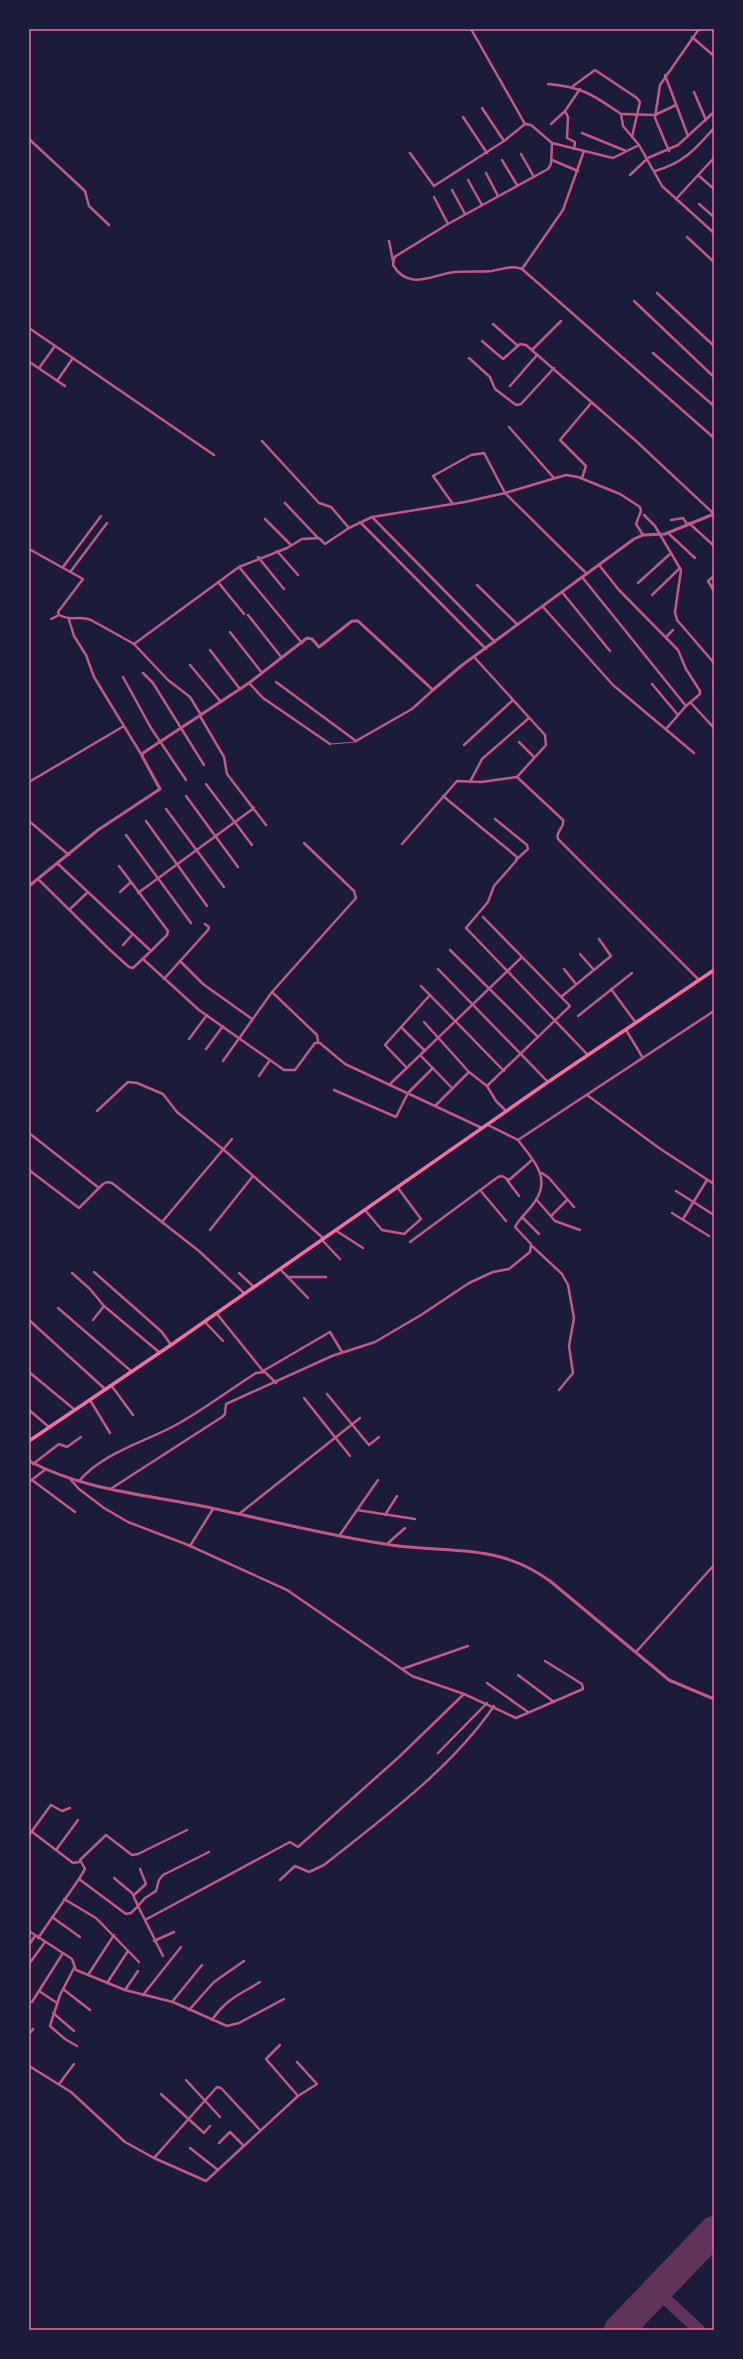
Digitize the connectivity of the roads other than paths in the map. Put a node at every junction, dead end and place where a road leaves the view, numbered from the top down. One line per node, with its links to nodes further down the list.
1 (471, 29): 19 (street)
2 (699, 29): 3 (street)
3 (692, 37): 4 (street); 5 (street)
4 (714, 56)
5 (665, 75): 10 (street); 16 (street)
6 (548, 84): 7 (street)
7 (572, 86): 8 (street); 15 (street)
8 (580, 89): 12 (street); 14 (street)
9 (694, 92): 18 (street)
10 (676, 105): 16 (street); 23 (street)
11 (482, 108): 26 (street)
12 (565, 111): 20 (street); 29 (street)
13 (714, 112): 18 (street)
14 (621, 114): 15 (street); 24 (street)
15 (637, 115): 16 (street); 24 (street)
16 (655, 115): 31 (street)
17 (464, 117): 34 (street)
18 (706, 120): 23 (street)
19 (525, 124): 26 (street); 27 (street)
20 (551, 124)
21 (714, 128): 41 (street)
22 (582, 133): 32 (street)
23 (688, 136): 31 (street)
24 (632, 137): 28 (street)
25 (29, 139): 58 (street)
26 (504, 142): 34 (street)
27 (552, 143): 29 (street); 39 (street)
28 (639, 145): 32 (street); 36 (street)
29 (574, 149): 30 (street)
30 (584, 151): 32 (street); 40 (street)
31 (668, 151): 36 (street)
32 (626, 152)
33 (410, 153): 34 (street)
34 (487, 153)
35 (521, 154): 45 (street)
36 (648, 158): 41 (street); 43 (street)
37 (714, 158): 44 (street)
38 (502, 160): 47 (street)
39 (552, 160): 40 (street); 45 (street)
40 (578, 171): 64 (street)
41 (654, 172): 52 (street)
42 (486, 173): 50 (street)
43 (630, 175)
44 (698, 175): 48 (street); 52 (street)
45 (534, 177): 47 (street)
46 (468, 180): 54 (street)
47 (518, 186): 50 (street)
48 (714, 189)
49 (452, 190): 55 (street)
50 (498, 196): 54 (street)
51 (434, 197): 57 (street)
52 (676, 198): 59 (street)
53 (699, 204): 56 (street)
54 (482, 205): 55 (street)
55 (465, 214): 57 (street)
56 (714, 217)
57 (448, 224): 62 (street)
58 (109, 225)
59 (714, 233)
60 (687, 237): 63 (street)
61 (389, 241): 62 (street)
62 (393, 262): 64 (street)
63 (714, 262)
64 (522, 269): 89 (street)
65 (657, 293): 73 (street)
66 (634, 301): 82 (street)
67 (561, 321): 74 (street)
68 (494, 324): 72 (street)
69 (29, 328): 71 (street)
70 (482, 341): 72 (street)
71 (55, 346): 77 (street); 80 (street)
72 (518, 346): 74 (street)
73 (714, 346)
74 (532, 350): 76 (street)
75 (653, 354): 87 (street)
76 (537, 355): 81 (street); 85 (street)
77 (73, 358): 83 (street); 91 (street)
78 (469, 358): 81 (street)
79 (31, 363): 80 (street)
80 (39, 368): 83 (street)
81 (554, 368): 86 (street)
82 (714, 376)
83 (57, 381): 84 (street)
84 (65, 386)
85 (510, 386)
86 (592, 402): 93 (street); 97 (street)
87 (714, 406)
88 (509, 427): 92 (street)
89 (714, 438)
90 (262, 441): 106 (street)
91 (214, 455)
92 (554, 478): 93 (street); 94 (street)
93 (582, 478): 109 (street)
94 (505, 493): 96 (street); 96 (street); 123 (street)
95 (285, 503): 110 (street)
96 (453, 504): 100 (street)
97 (714, 514): 105 (street)
98 (101, 516): 119 (street)
99 (644, 516): 108 (street)
100 (372, 517): 103 (street); 145 (street)
101 (265, 519): 111 (street)
102 (671, 520): 105 (street)
103 (360, 522): 106 (street); 147 (street)
104 (107, 523): 122 (street)
105 (688, 524): 107 (street); 112 (street)
106 (349, 528): 110 (street)
107 (668, 533): 108 (street); 117 (street)
108 (659, 535): 109 (street); 115 (street)
109 (643, 536): 118 (street)
110 (319, 538): 111 (street)
111 (291, 545): 114 (street)
112 (714, 546)
113 (29, 549): 119 (street)
114 (277, 550): 116 (street); 124 (street)
115 (671, 553): 121 (street); 128 (street)
116 (258, 557): 120 (street); 130 (street)
117 (695, 558)
118 (599, 565): 123 (street); 143 (street)
119 (64, 567): 122 (street)
120 (239, 567): 127 (street); 144 (street)
121 (680, 568): 133 (street); 152 (street)
122 (71, 571): 136 (street)
123 (587, 574): 126 (street)
124 (298, 575)
125 (714, 576): 131 (street)
126 (582, 577): 132 (street); 167 (street)
127 (218, 582): 135 (street); 146 (street)
128 (638, 583)
129 (477, 584): 140 (street)
130 (284, 589)
131 (714, 591)
132 (562, 592): 134 (street); 149 (street)
133 (652, 595)
134 (543, 607): 140 (street); 174 (street)
135 (244, 614)
136 (59, 615): 138 (street); 139 (street)
137 (248, 616): 150 (street)
138 (52, 619)
139 (69, 620): 146 (street); 171 (street)
140 (518, 625): 145 (street)
141 (673, 630): 143 (street)
142 (230, 632): 155 (street)
143 (666, 637): 166 (street)
144 (302, 642): 150 (street); 163 (street)
145 (495, 642): 147 (street)
146 (134, 644): 169 (street)
147 (486, 649): 151 (street)
148 (210, 650): 162 (street)
149 (610, 651)
150 (282, 658): 155 (street)
151 (475, 658): 163 (street); 164 (street)
152 (714, 663)
153 (190, 665): 165 (street)
154 (143, 673): 172 (street)
155 (262, 673): 157 (street)
156 (123, 678): 175 (street)
157 (249, 682): 162 (street); 178 (street)
158 (276, 682): 176 (street)
159 (714, 683): 161 (street)
160 (652, 684): 168 (street)
161 (714, 688)
162 (240, 689): 165 (street)
163 (433, 690): 176 (street)
164 (513, 700): 170 (street); 179 (street)
165 (221, 702): 169 (street)
166 (690, 702): 167 (street); 173 (street)
167 (686, 706): 168 (street)
168 (678, 715): 174 (street)
169 (201, 716): 172 (street); 191 (street)
170 (529, 718): 182 (street); 187 (street)
171 (124, 726): 181 (street); 186 (street)
172 (182, 728): 175 (street); 183 (street)
173 (714, 728)
174 (666, 729): 180 (street)
175 (161, 741): 181 (street); 185 (street)
176 (356, 741): 178 (lane)
177 (518, 742): 182 (street)
178 (330, 744)
179 (464, 745)
180 (694, 753)
181 (142, 754): 204 (street)
182 (534, 757): 184 (street)
183 (204, 765)
184 (516, 777): 187 (street); 239 (street)
185 (186, 780)
186 (29, 782)
187 (470, 782): 190 (street)
188 (206, 784): 196 (street)
189 (186, 796): 199 (street)
190 (443, 796): 201 (street); 205 (street)
191 (254, 808): 196 (street); 197 (street)
192 (166, 809): 203 (street)
193 (495, 819): 205 (street)
194 (29, 821): 204 (street)
195 (146, 821): 207 (street)
196 (234, 822): 199 (street); 202 (street)
197 (266, 825)
198 (126, 835): 211 (street)
199 (216, 837): 203 (street); 209 (street)
200 (304, 843): 244 (street)
201 (402, 844)
202 (252, 845)
203 (197, 851): 207 (street); 214 (street)
204 (69, 855): 206 (street)
205 (517, 859): 236 (street)
206 (58, 864): 210 (street); 216 (street)
207 (176, 865): 211 (street); 218 (street)
208 (119, 866): 212 (street)
209 (238, 867)
210 (38, 878): 213 (street); 219 (street)
211 (160, 879): 217 (street); 221 (street)
212 (131, 882): 215 (street); 217 (street)
213 (30, 885)
214 (224, 887)
215 (120, 892)
216 (87, 893): 219 (street); 223 (street)
217 (138, 893): 227 (street)
218 (207, 906)
219 (70, 910): 230 (street)
220 (483, 917): 229 (street)
221 (191, 923)
222 (205, 924): 231 (street)
223 (133, 934): 225 (street); 227 (street)
224 (599, 938): 234 (street)
225 (123, 945)
226 (450, 950): 242 (street)
227 (150, 951): 230 (street)
228 (580, 954): 234 (street)
229 (522, 957): 236 (street); 246 (street)
230 (143, 959): 238 (street)
231 (180, 961): 238 (street); 251 (street)
232 (438, 969): 247 (street)
233 (564, 969): 240 (street)
234 (594, 970): 240 (street)
235 (714, 970): 239 (main road)
236 (508, 971): 242 (street); 252 (street)
237 (632, 973): 243 (street)
238 (164, 979): 249 (street)
239 (698, 980): 255 (main road)
240 (576, 984): 246 (street)
241 (421, 986): 245 (street)
242 (490, 988): 247 (street); 259 (street)
243 (611, 989): 250 (street); 255 (street)
244 (272, 992): 251 (street); 263 (street)
245 (430, 995): 254 (street); 257 (street)
246 (561, 997): 252 (street)
247 (473, 1004): 254 (street); 267 (street)
248 (714, 1011): 269 (street)
249 (207, 1015): 256 (street); 262 (street)
250 (578, 1016)
251 (252, 1019): 260 (street)
252 (554, 1020): 259 (street); 268 (street)
253 (424, 1022): 261 (street)
254 (456, 1022): 261 (street); 275 (street)
255 (636, 1022): 258 (main road)
256 (223, 1026): 260 (street); 264 (street)
257 (401, 1027): 265 (street); 272 (street)
258 (626, 1030): 268 (main road); 269 (street)
259 (538, 1036): 267 (street)
260 (239, 1038): 270 (street); 271 (street)
261 (439, 1038): 265 (street); 274 (street)
262 (189, 1040)
263 (318, 1042): 270 (street); 278 (street)
264 (206, 1049)
265 (425, 1051): 266 (street)
266 (420, 1055): 272 (street); 273 (street)
267 (520, 1055): 275 (street); 277 (street)
268 (588, 1056): 277 (main road)
269 (643, 1058): 283 (street)
270 (270, 1060): 276 (street)
271 (223, 1061)
272 (407, 1068): 278 (street)
273 (433, 1068): 280 (street); 282 (street)
274 (468, 1072): 279 (street); 280 (street)
275 (504, 1072): 279 (street)
276 (259, 1076)
277 (548, 1082): 286 (main road)
278 (389, 1085): 282 (street)
279 (487, 1086): 286 (street)
280 (452, 1088): 284 (street)
281 (334, 1090): 282 (street)
282 (408, 1093): 284 (street)
283 (586, 1095): 291 (street); 298 (street)
284 (435, 1106): 288 (street)
285 (97, 1111): 292 (street)
286 (507, 1112): 287 (main road)
287 (488, 1125): 288 (main road); 291 (street)
288 (483, 1128): 301 (main road)
289 (29, 1134): 300 (street)
290 (232, 1139): 292 (street)
291 (518, 1140): 293 (street)
292 (224, 1150): 296 (street); 316 (street)
293 (532, 1160): 295 (street); 297 (street)
294 (29, 1170): 300 (street)
295 (542, 1173): 305 (street); 306 (street)
296 (253, 1176): 317 (street); 322 (street)
297 (507, 1179): 302 (street); 304 (street)
298 (707, 1180): 299 (street); 307 (street)
299 (714, 1184)
300 (99, 1188): 316 (street)
301 (398, 1188): 309 (main road); 309 (street)
302 (480, 1190): 315 (street); 323 (street)
303 (676, 1191): 307 (street)
304 (519, 1196)
305 (536, 1199): 312 (street); 313 (street)
306 (567, 1200): 308 (street); 312 (street)
307 (693, 1202): 311 (street); 314 (street)
308 (574, 1206)
309 (365, 1210): 318 (main road)
310 (672, 1213): 314 (street)
311 (714, 1215)
312 (551, 1216): 319 (street)
313 (522, 1217): 320 (street); 324 (street)
314 (683, 1219): 321 (street)
315 (506, 1221)
316 (162, 1222): 334 (street)
317 (210, 1230)
318 (335, 1230): 322 (main road); 325 (street)
319 (580, 1230)
320 (539, 1234)
321 (709, 1236)
322 (322, 1239): 326 (street); 327 (main road)
323 (410, 1242)
324 (532, 1246): 345 (street); 352 (street)
325 (362, 1248)
326 (340, 1259)
327 (280, 1269): 331 (street); 333 (main road)
328 (94, 1272): 343 (street)
329 (72, 1273): 336 (street)
330 (239, 1273): 333 (street)
331 (287, 1277): 332 (street); 335 (street)
332 (326, 1277)
333 (255, 1287): 334 (main road)
334 (245, 1294): 338 (main road)
335 (308, 1298)
336 (104, 1306): 340 (street); 344 (street)
337 (58, 1308): 346 (street)
338 (217, 1314): 341 (main road); 347 (street)
339 (29, 1320): 351 (street)
340 (93, 1320)
341 (205, 1322): 342 (street); 343 (main road)
342 (223, 1341)
343 (172, 1345): 344 (main road)
344 (159, 1352): 346 (main road)
345 (342, 1352): 347 (street); 349 (street)
346 (131, 1371): 350 (main road)
347 (263, 1371): 349 (street); 374 (street)
348 (29, 1372): 357 (street)
349 (276, 1383): 376 (street)
350 (111, 1385): 351 (main road); 358 (street)
351 (105, 1389): 355 (main road)
352 (559, 1390)
353 (327, 1394): 360 (street)
354 (304, 1398): 364 (street)
355 (90, 1400): 357 (main road); 362 (street)
356 (29, 1410): 361 (street)
357 (75, 1410): 361 (main road)
358 (133, 1415)
359 (360, 1418): 360 (street)
360 (351, 1424): 364 (street); 365 (street)
361 (49, 1427): 366 (main road)
362 (110, 1433)
363 (81, 1437): 369 (street)
364 (336, 1437): 367 (street); 381 (street)
365 (379, 1437)
366 (29, 1441)
367 (350, 1456)
368 (29, 1461): 369 (street)
369 (33, 1464): 370 (street)
370 (47, 1469): 371 (street); 372 (street)
371 (70, 1479): 374 (street); 387 (street)
372 (32, 1480): 375 (street); 380 (street)
373 (378, 1480): 379 (street)
374 (79, 1481): 376 (street)
375 (29, 1482)
376 (112, 1488): 378 (street)
377 (397, 1496): 382 (street)
378 (213, 1509): 381 (street); 387 (street)
379 (357, 1510): 382 (street); 385 (street)
380 (75, 1512)
381 (238, 1514): 385 (street)
382 (385, 1515): 383 (street)
383 (415, 1519)
384 (405, 1528): 386 (street)
385 (339, 1536): 386 (street)
386 (387, 1544): 390 (street)
387 (190, 1546): 392 (street)
388 (714, 1565): 390 (street)
389 (468, 1646): 392 (street)
390 (636, 1652): 396 (street)
391 (545, 1661): 397 (street)
392 (402, 1670): 395 (street)
393 (518, 1675): 397 (street)
394 (487, 1683): 400 (street)
395 (464, 1694): 398 (street); 418 (street)
396 (714, 1699)
397 (554, 1702): 400 (street)
398 (487, 1703): 399 (street); 401 (street)
399 (494, 1706): 400 (street); 413 (street)
400 (528, 1712)
401 (438, 1752)
402 (70, 1808): 405 (street)
403 (78, 1820): 407 (street)
404 (187, 1830): 409 (street)
405 (32, 1831): 406 (street); 407 (street)
406 (29, 1835)
407 (56, 1850): 409 (street)
408 (209, 1852): 416 (street)
409 (79, 1862): 412 (street)
410 (140, 1869): 414 (street)
411 (114, 1878): 414 (street)
412 (80, 1879): 415 (street); 416 (street)
413 (280, 1880)
414 (134, 1895): 416 (street)
415 (64, 1899): 417 (street); 421 (street)
416 (138, 1906): 418 (street)
417 (52, 1917): 422 (street); 423 (street)
418 (145, 1920): 424 (street)
419 (29, 1930): 422 (street)
420 (174, 1932): 424 (street)
421 (114, 1935): 428 (street); 437 (street)
422 (37, 1937): 425 (street); 426 (street)
423 (80, 1937)
424 (154, 1941): 430 (street)
425 (45, 1942): 429 (street); 433 (street)
426 (29, 1945)
427 (181, 1947): 443 (street)
428 (128, 1951): 432 (street); 439 (street)
429 (63, 1953): 435 (street); 442 (street)
430 (163, 1956)
431 (244, 1961): 449 (street)
432 (139, 1962)
433 (29, 1964)
434 (202, 1965): 446 (street)
435 (74, 1968): 437 (street); 440 (street)
436 (138, 1971): 441 (street)
437 (88, 1975): 439 (street)
438 (260, 1982): 451 (street)
439 (106, 1983): 441 (street)
440 (63, 1989): 447 (street); 448 (street)
441 (125, 1990): 443 (street)
442 (39, 1991): 445 (street); 447 (street)
443 (143, 1994): 446 (street)
444 (284, 1999): 451 (street)
445 (32, 2002)
446 (172, 2002): 449 (street)
447 (57, 2003): 450 (street)
448 (90, 2010)
449 (189, 2010): 451 (street)
450 (53, 2013): 453 (street); 455 (street)
451 (212, 2020)
452 (33, 2029): 454 (street)
453 (74, 2031)
454 (29, 2034)
455 (77, 2046)
456 (280, 2046): 463 (street)
457 (297, 2062): 463 (street)
458 (74, 2064): 461 (street)
459 (29, 2066): 461 (street)
460 (186, 2080): 464 (street)
461 (59, 2084): 472 (street)
462 (161, 2094): 466 (street)
463 (298, 2096): 468 (street)
464 (206, 2100): 465 (street); 466 (street); 468 (street)
465 (220, 2117)
466 (189, 2119): 467 (street); 472 (street)
467 (210, 2126)
468 (260, 2130): 470 (street)
469 (219, 2142): 470 (street)
470 (243, 2145): 473 (street)
471 (190, 2148): 473 (street)
472 (154, 2158): 473 (street)
473 (218, 2170)

